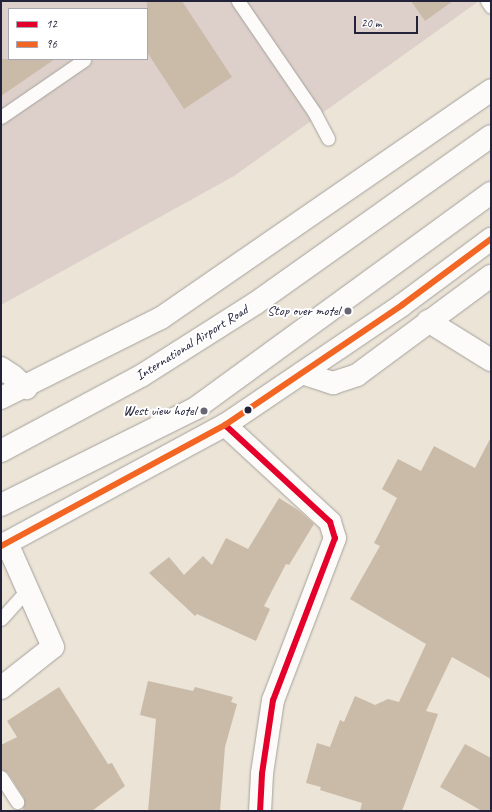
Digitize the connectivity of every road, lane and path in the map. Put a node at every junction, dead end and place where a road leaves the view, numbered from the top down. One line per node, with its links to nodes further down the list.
1 (238, 1): 8 (lane)
2 (487, 1): 3 (lane)
3 (491, 7)
4 (84, 60): 6 (lane)
5 (491, 90): 16 (main road)
6 (1, 117)
7 (491, 136): 19 (main road, International Airport Road)
8 (328, 138)
9 (491, 193): 20 (main road)
10 (491, 239): 15 (main road)
11 (491, 276): 12 (main road)
12 (428, 321): 13 (main road); 15 (main road)
13 (491, 360)
14 (1, 368): 16 (main road)
15 (302, 373): 18 (main road)
16 (26, 388): 17 (main road)
17 (1, 398)
18 (225, 425): 21 (main road); 27 (main road)
19 (1, 451)
20 (1, 505)
21 (4, 544): 22 (main road)
22 (28, 589): 23 (lane); 24 (main road)
23 (1, 619)
24 (1, 688)
25 (1, 778): 26 (lane)
26 (17, 802)
27 (260, 811)

